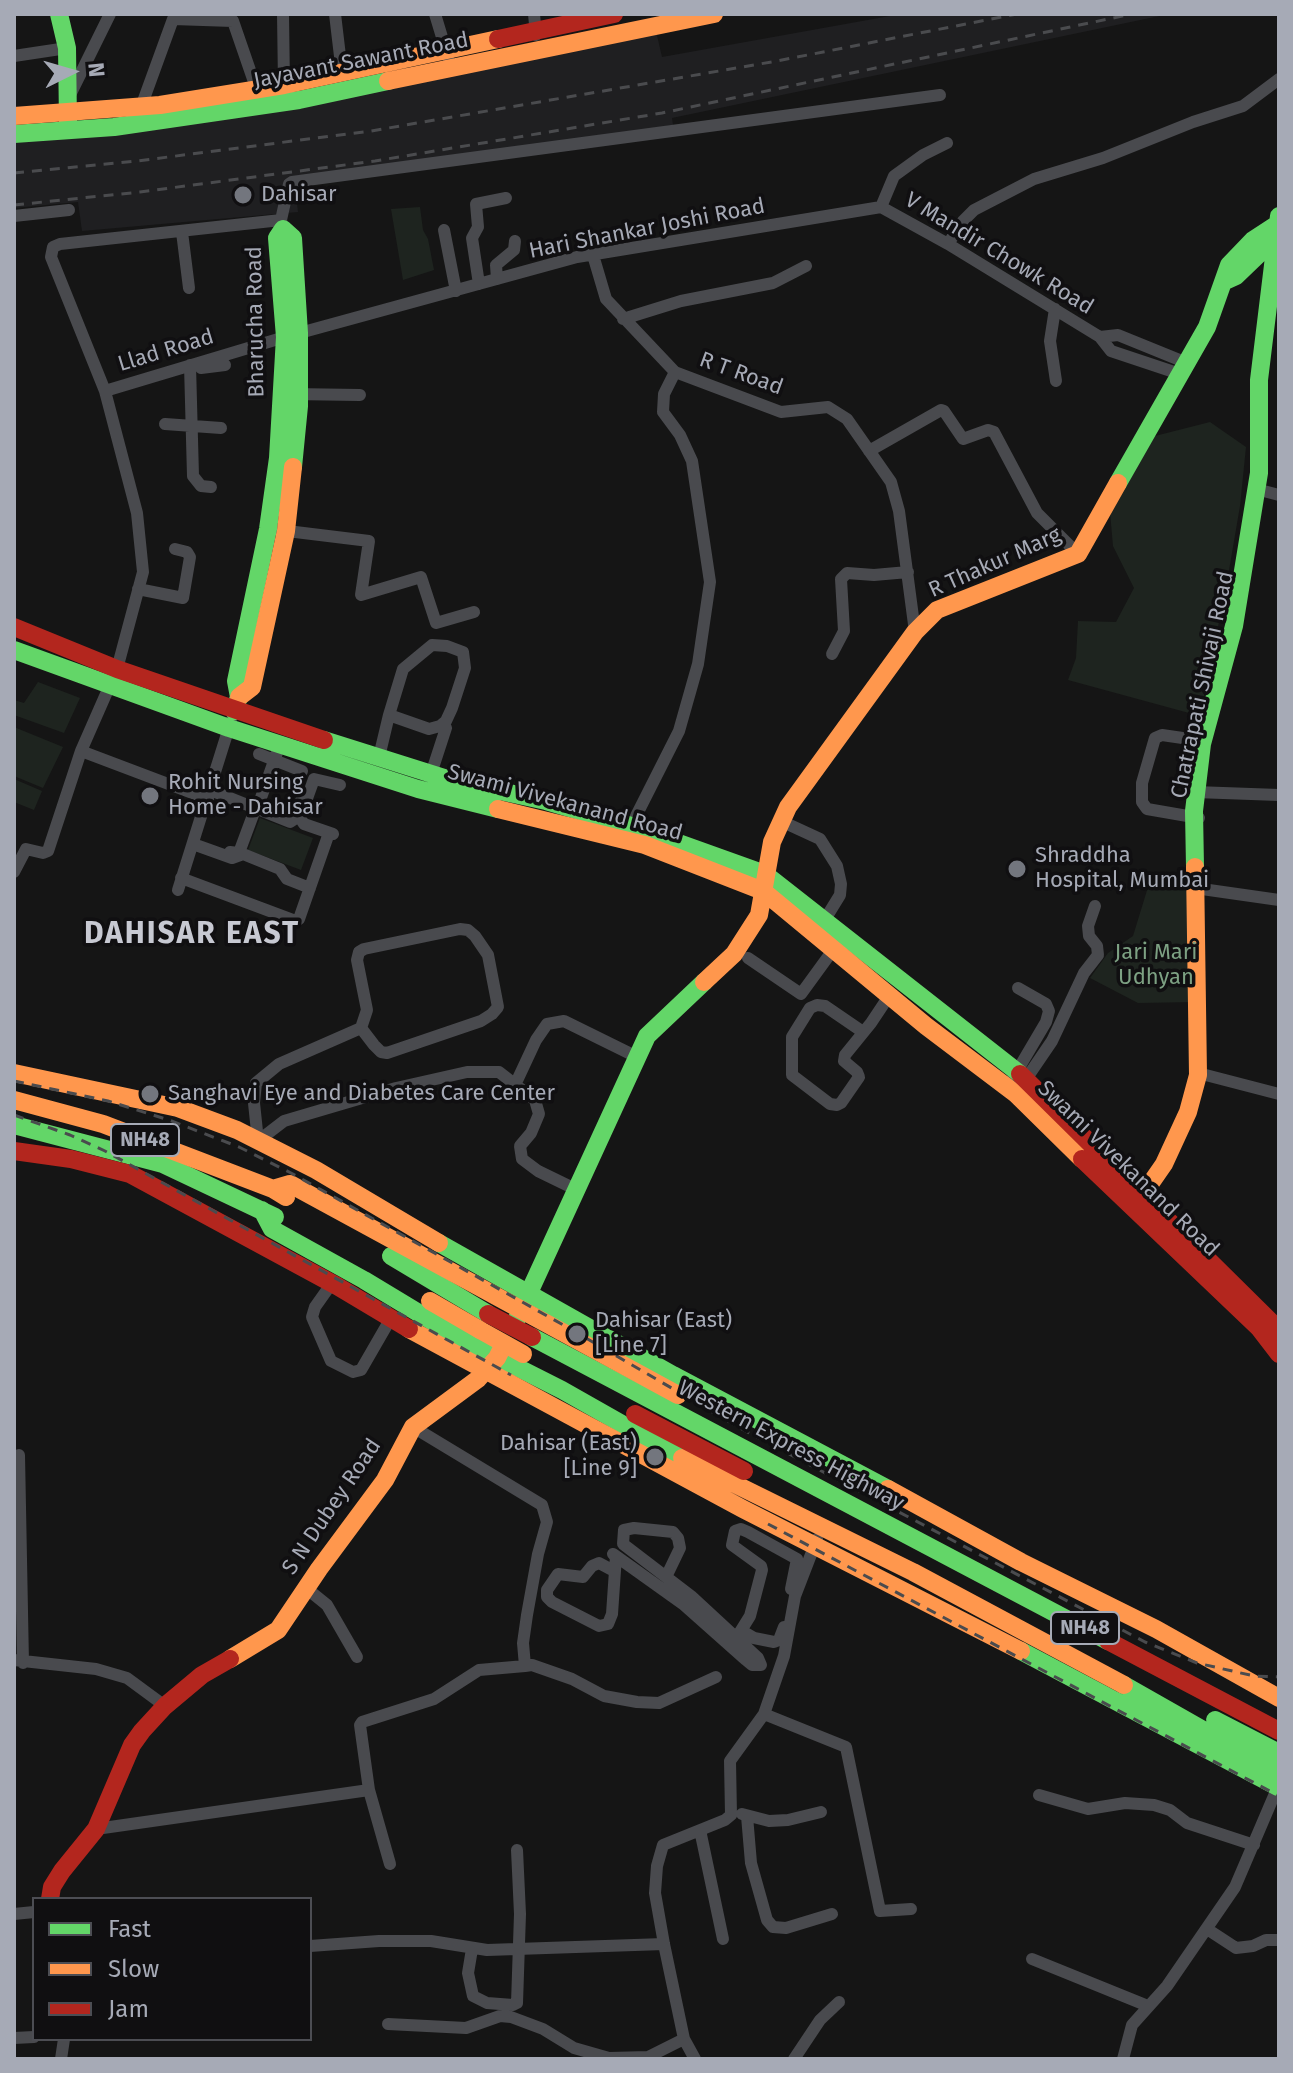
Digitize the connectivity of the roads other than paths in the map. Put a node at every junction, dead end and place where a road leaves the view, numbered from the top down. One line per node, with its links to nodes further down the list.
1 (59, 14): 10 (main road)
2 (110, 14): 19 (street)
3 (283, 14): 16 (street)
4 (335, 14): 13 (street)
5 (435, 14): 12 (street)
6 (614, 14): 9 (main road)
7 (714, 14): 8 (main road)
8 (635, 22): 9 (main road)
9 (536, 32): 12 (main road)
10 (67, 48): 11 (street); 19 (main road)
11 (14, 56)
12 (449, 60): 13 (main road); 19 (main road, Jayavant Sawant Road)
13 (342, 73): 16 (main road)
14 (253, 79): 18 (street)
15 (1279, 79): 34 (street)
16 (284, 85): 18 (main road)
17 (940, 95): 29 (street)
18 (141, 107): 19 (main road)
19 (67, 115): 20 (main road); 21 (main road, Jayavant Sawant Road)
20 (14, 116)
21 (14, 134)
22 (947, 143): 24 (street)
23 (506, 198): 36 (street)
24 (881, 207): 34 (street, V Mandir Chowk Road); 35 (street, Hari Shankar Joshi Road)
25 (69, 210): 27 (street)
26 (1279, 215): 28 (main road)
27 (14, 216)
28 (1279, 224): 33 (main road); 40 (main road, R Thakur Marg)
29 (282, 225): 31 (street, Bharucha Road); 47 (main road, Bharucha Road)
30 (444, 230): 43 (street)
31 (182, 232): 42 (street); 53 (street, Bharucha Road)
32 (515, 241): 37 (street)
33 (1278, 243): 40 (main road); 61 (main road)
34 (948, 244): 45 (street, V Mandir Chowk Road)
35 (593, 255): 39 (street, Hari Shankar Joshi Road); 46 (street)
36 (476, 261): 37 (street); 41 (street)
37 (496, 265): 39 (street)
38 (806, 266): 46 (street)
39 (497, 279): 41 (street, Hari Shankar Joshi Road)
40 (1225, 281): 50 (main road, R Thakur Marg)
41 (479, 284): 43 (street, Hari Shankar Joshi Road)
42 (189, 288)
43 (456, 291): 47 (street, Hari Shankar Joshi Road)
44 (1279, 294): 61 (main road, Chatrapati Shivaji Road)
45 (1055, 309): 50 (street, V Mandir Chowk Road); 52 (street)
46 (623, 319): 51 (street)
47 (292, 335): 49 (street, Llad Road); 54 (main road, Bharucha Road)
48 (225, 365): 49 (street)
49 (190, 367): 53 (street, Llad Road); 57 (street)
50 (1184, 368): 64 (main road, R Thakur Marg)
51 (675, 372): 59 (street, R T Road); 91 (street)
52 (1056, 381)
53 (105, 391): 66 (street, Bharucha Road)
54 (290, 394): 55 (street); 62 (main road, Bharucha Road)
55 (360, 395)
56 (165, 424): 57 (street)
57 (192, 426): 58 (street); 60 (street)
58 (221, 428)
59 (869, 451): 64 (street); 65 (street, R T Road)
60 (211, 487)
61 (1267, 492): 76 (main road); 84 (main road, Chatrapati Shivaji Road)
62 (277, 530): 67 (street); 73 (main road, Bharucha Road)
63 (175, 549): 66 (street)
64 (1078, 554): 69 (main road, R Thakur Marg)
65 (908, 572): 69 (street); 71 (street)
66 (138, 589): 72 (street, Bharucha Road)
67 (474, 612)
68 (14, 627): 72 (main road, Swami Vivekanand Road)
69 (915, 632): 90 (main road, R Thakur Marg)
70 (14, 650): 72 (main road, Swami Vivekanand Road)
71 (832, 654)
72 (114, 678): 73 (main road, Swami Vivekanand Road); 77 (street, Bharucha Road)
73 (234, 712): 78 (main road, Swami Vivekanand Road); 80 (main road, Swami Vivekanand Road); 86 (street, Bharucha Road)
74 (389, 715): 74 (street); 80 (street)
75 (446, 728): 82 (street)
76 (1203, 741): 84 (main road); 89 (street)
77 (81, 751): 86 (street); 94 (street, Bharucha Road)
78 (277, 752): 79 (street); 81 (street); 88 (street); 95 (main road, Swami Vivekanand Road)
79 (259, 754)
80 (376, 756): 82 (main road, Swami Vivekanand Road)
81 (302, 771)
82 (431, 774): 91 (main road, Swami Vivekanand Road)
83 (340, 785): 96 (street)
84 (1199, 792): 87 (street); 89 (main road)
85 (303, 794): 88 (street)
86 (209, 795): 88 (street); 92 (street, Bharucha Road)
87 (1279, 795)
88 (255, 812): 93 (street)
89 (1197, 818): 97 (main road)
90 (781, 821): 95 (main road, R Thakur Marg); 100 (street)
91 (631, 826): 95 (main road, Swami Vivekanand Road)
92 (193, 844): 93 (street); 96 (street, Bharucha Road)
93 (220, 854): 96 (street)
94 (14, 872)
95 (764, 882): 100 (main road, Swami Vivekanand Road); 101 (main road, Swami Vivekanand Road); 108 (main road, S N Dubey Road)
96 (310, 888)
97 (1198, 888): 98 (street); 110 (main road)
98 (1279, 900)
99 (1095, 906): 111 (street)
100 (824, 921): 104 (main road, Swami Vivekanand Road)
101 (833, 950): 102 (street); 105 (main road, Swami Vivekanand Road)
102 (748, 958)
103 (1018, 988): 111 (street)
104 (916, 993): 105 (main road); 111 (main road, Swami Vivekanand Road)
105 (896, 1002): 107 (street); 111 (main road, Swami Vivekanand Road)
106 (361, 1028): 106 (street); 116 (street)
107 (863, 1032): 107 (street)
108 (637, 1057): 112 (street); 119 (main road, S N Dubey Road)
109 (14, 1073): 116 (main road)
110 (1202, 1074): 113 (street); 120 (main road)
111 (1017, 1083): 120 (main road, Swami Vivekanand Road)
112 (515, 1085): 116 (street); 119 (street)
113 (1279, 1094)
114 (14, 1100): 118 (main road, Western Express Highway / NH48)
115 (14, 1125): 121 (main road, Western Express Highway / NH48)
116 (258, 1141): 124 (main road)
117 (14, 1151): 122 (main road)
118 (273, 1189): 124 (main road); 126 (main road, Western Express Highway / NH48)
119 (575, 1189): 124 (main road, S N Dubey Road)
120 (1142, 1205): 123 (main road, Swami Vivekanand Road)
121 (262, 1210): 126 (main road, Western Express Highway / NH48); 130 (main road)
122 (332, 1283): 125 (main road); 125 (street)
123 (1224, 1285): 127 (main road, Swami Vivekanand Road); 129 (main road, Swami Vivekanand Road)
124 (526, 1302): 130 (main road, S N Dubey Road); 134 (main road); 154 (main road)
125 (391, 1318): 130 (main road)
126 (484, 1322): 128 (main road, Western Express Highway / NH48, bridge)
127 (1279, 1330)
128 (528, 1345): 134 (main road, Western Express Highway / NH48); 137 (main road, Western Express Highway / NH48)
129 (1279, 1354)
130 (492, 1364): 131 (main road, S N Dubey Road); 133 (main road); 135 (main road)
131 (413, 1427): 142 (main road, S N Dubey Road); 150 (street)
132 (19, 1455): 148 (street)
133 (786, 1511): 135 (main road); 136 (main road)
134 (893, 1527): 157 (main road, Western Express Highway / NH48)
135 (795, 1535): 136 (main road)
136 (818, 1536): 137 (main road); 140 (street); 159 (main road)
137 (874, 1542): 158 (main road, Western Express Highway / NH48)
138 (628, 1548): 139 (street); 141 (street); 141 (street)
139 (616, 1560): 139 (street); 143 (street)
140 (802, 1561): 144 (street); 145 (street); 146 (street)
141 (667, 1575): 143 (street)
142 (306, 1588): 147 (street); 155 (main road, S N Dubey Road)
143 (698, 1609): 144 (street)
144 (737, 1639): 145 (street); 149 (street)
145 (774, 1642): 146 (street)
146 (784, 1656): 152 (street)
147 (357, 1657)
148 (18, 1662): 155 (street)
149 (755, 1664): 151 (street); 152 (street)
150 (525, 1666): 153 (street); 160 (street)
151 (734, 1669)
152 (779, 1672): 156 (street)
153 (716, 1677)
154 (1279, 1698)
155 (165, 1706): 165 (main road, S N Dubey Road)
156 (764, 1714): 162 (street); 171 (street)
157 (1278, 1730)
158 (1278, 1755)
159 (1279, 1781): 167 (street)
160 (369, 1790): 165 (street); 169 (street)
161 (1039, 1795): 167 (street)
162 (732, 1811): 164 (street); 166 (street)
163 (821, 1812): 164 (street)
164 (747, 1816): 172 (street)
165 (96, 1829): 170 (main road, S N Dubey Road)
166 (700, 1830): 174 (street); 176 (street)
167 (1254, 1845): 173 (street)
168 (517, 1850): 178 (street)
169 (390, 1864)
170 (50, 1897)
171 (911, 1909)
172 (832, 1914)
173 (1207, 1929): 175 (street); 182 (street)
174 (723, 1939)
175 (1279, 1940)
176 (664, 1944): 178 (street); 184 (street)
177 (312, 1946): 179 (street)
178 (519, 1947): 179 (street); 179 (street)
179 (472, 1949)
180 (1032, 1959): 182 (street)
181 (839, 2002): 187 (street)
182 (1148, 2006): 188 (street)
183 (388, 2024): 185 (street)
184 (677, 2041): 185 (street); 186 (street)
185 (648, 2058)
186 (695, 2059)
187 (794, 2059)
188 (1123, 2059)

